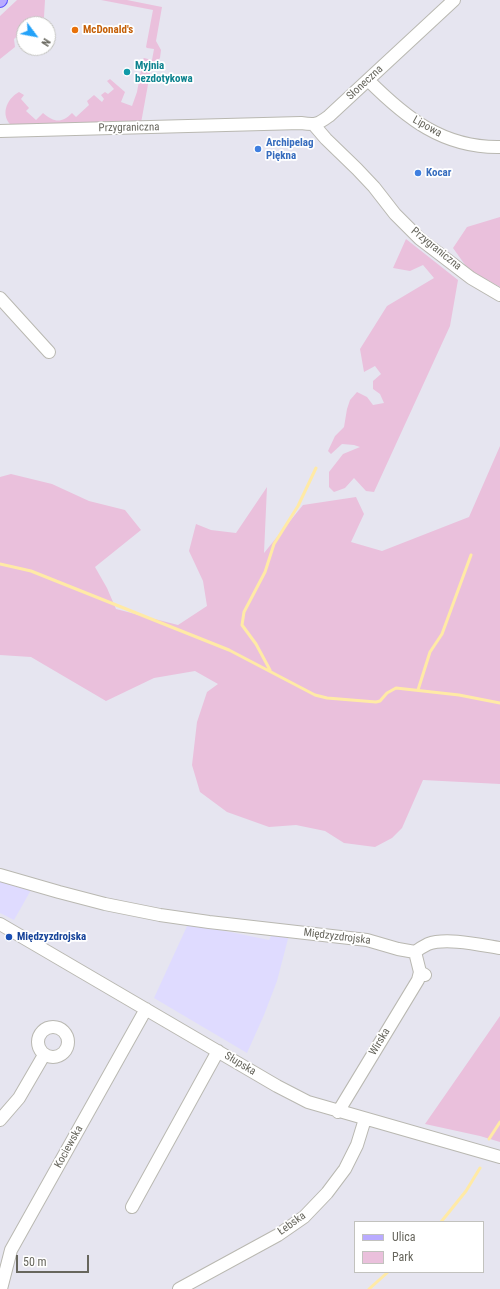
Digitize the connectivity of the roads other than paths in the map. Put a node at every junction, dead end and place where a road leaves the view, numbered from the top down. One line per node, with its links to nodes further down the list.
1 (454, 0): 2 (street, Słoneczna)
2 (368, 80): 3 (street, Słoneczna); 5 (street, Lipowa)
3 (314, 124): 4 (street, Przygraniczna); 6 (street, Przygraniczna)
4 (0, 131)
5 (500, 147)
6 (500, 295)
7 (0, 298): 8 (street)
8 (49, 352)
9 (0, 875): 12 (street, Międzyzdrojska)
10 (0, 924): 13 (street, Słupska)
11 (500, 948): 12 (street)
12 (415, 952): 16 (street, Wirska)
13 (146, 1009): 14 (street, Słupska); 21 (street, Kociewska)
14 (218, 1051): 16 (street, Słupska); 20 (street)
15 (44, 1055): 18 (street)
16 (338, 1112): 17 (street, Słupska)
17 (365, 1119): 19 (street, Słupska); 22 (street, Łebska)
18 (0, 1120)
19 (500, 1157)
20 (132, 1207)
21 (1, 1289)
22 (180, 1289)

